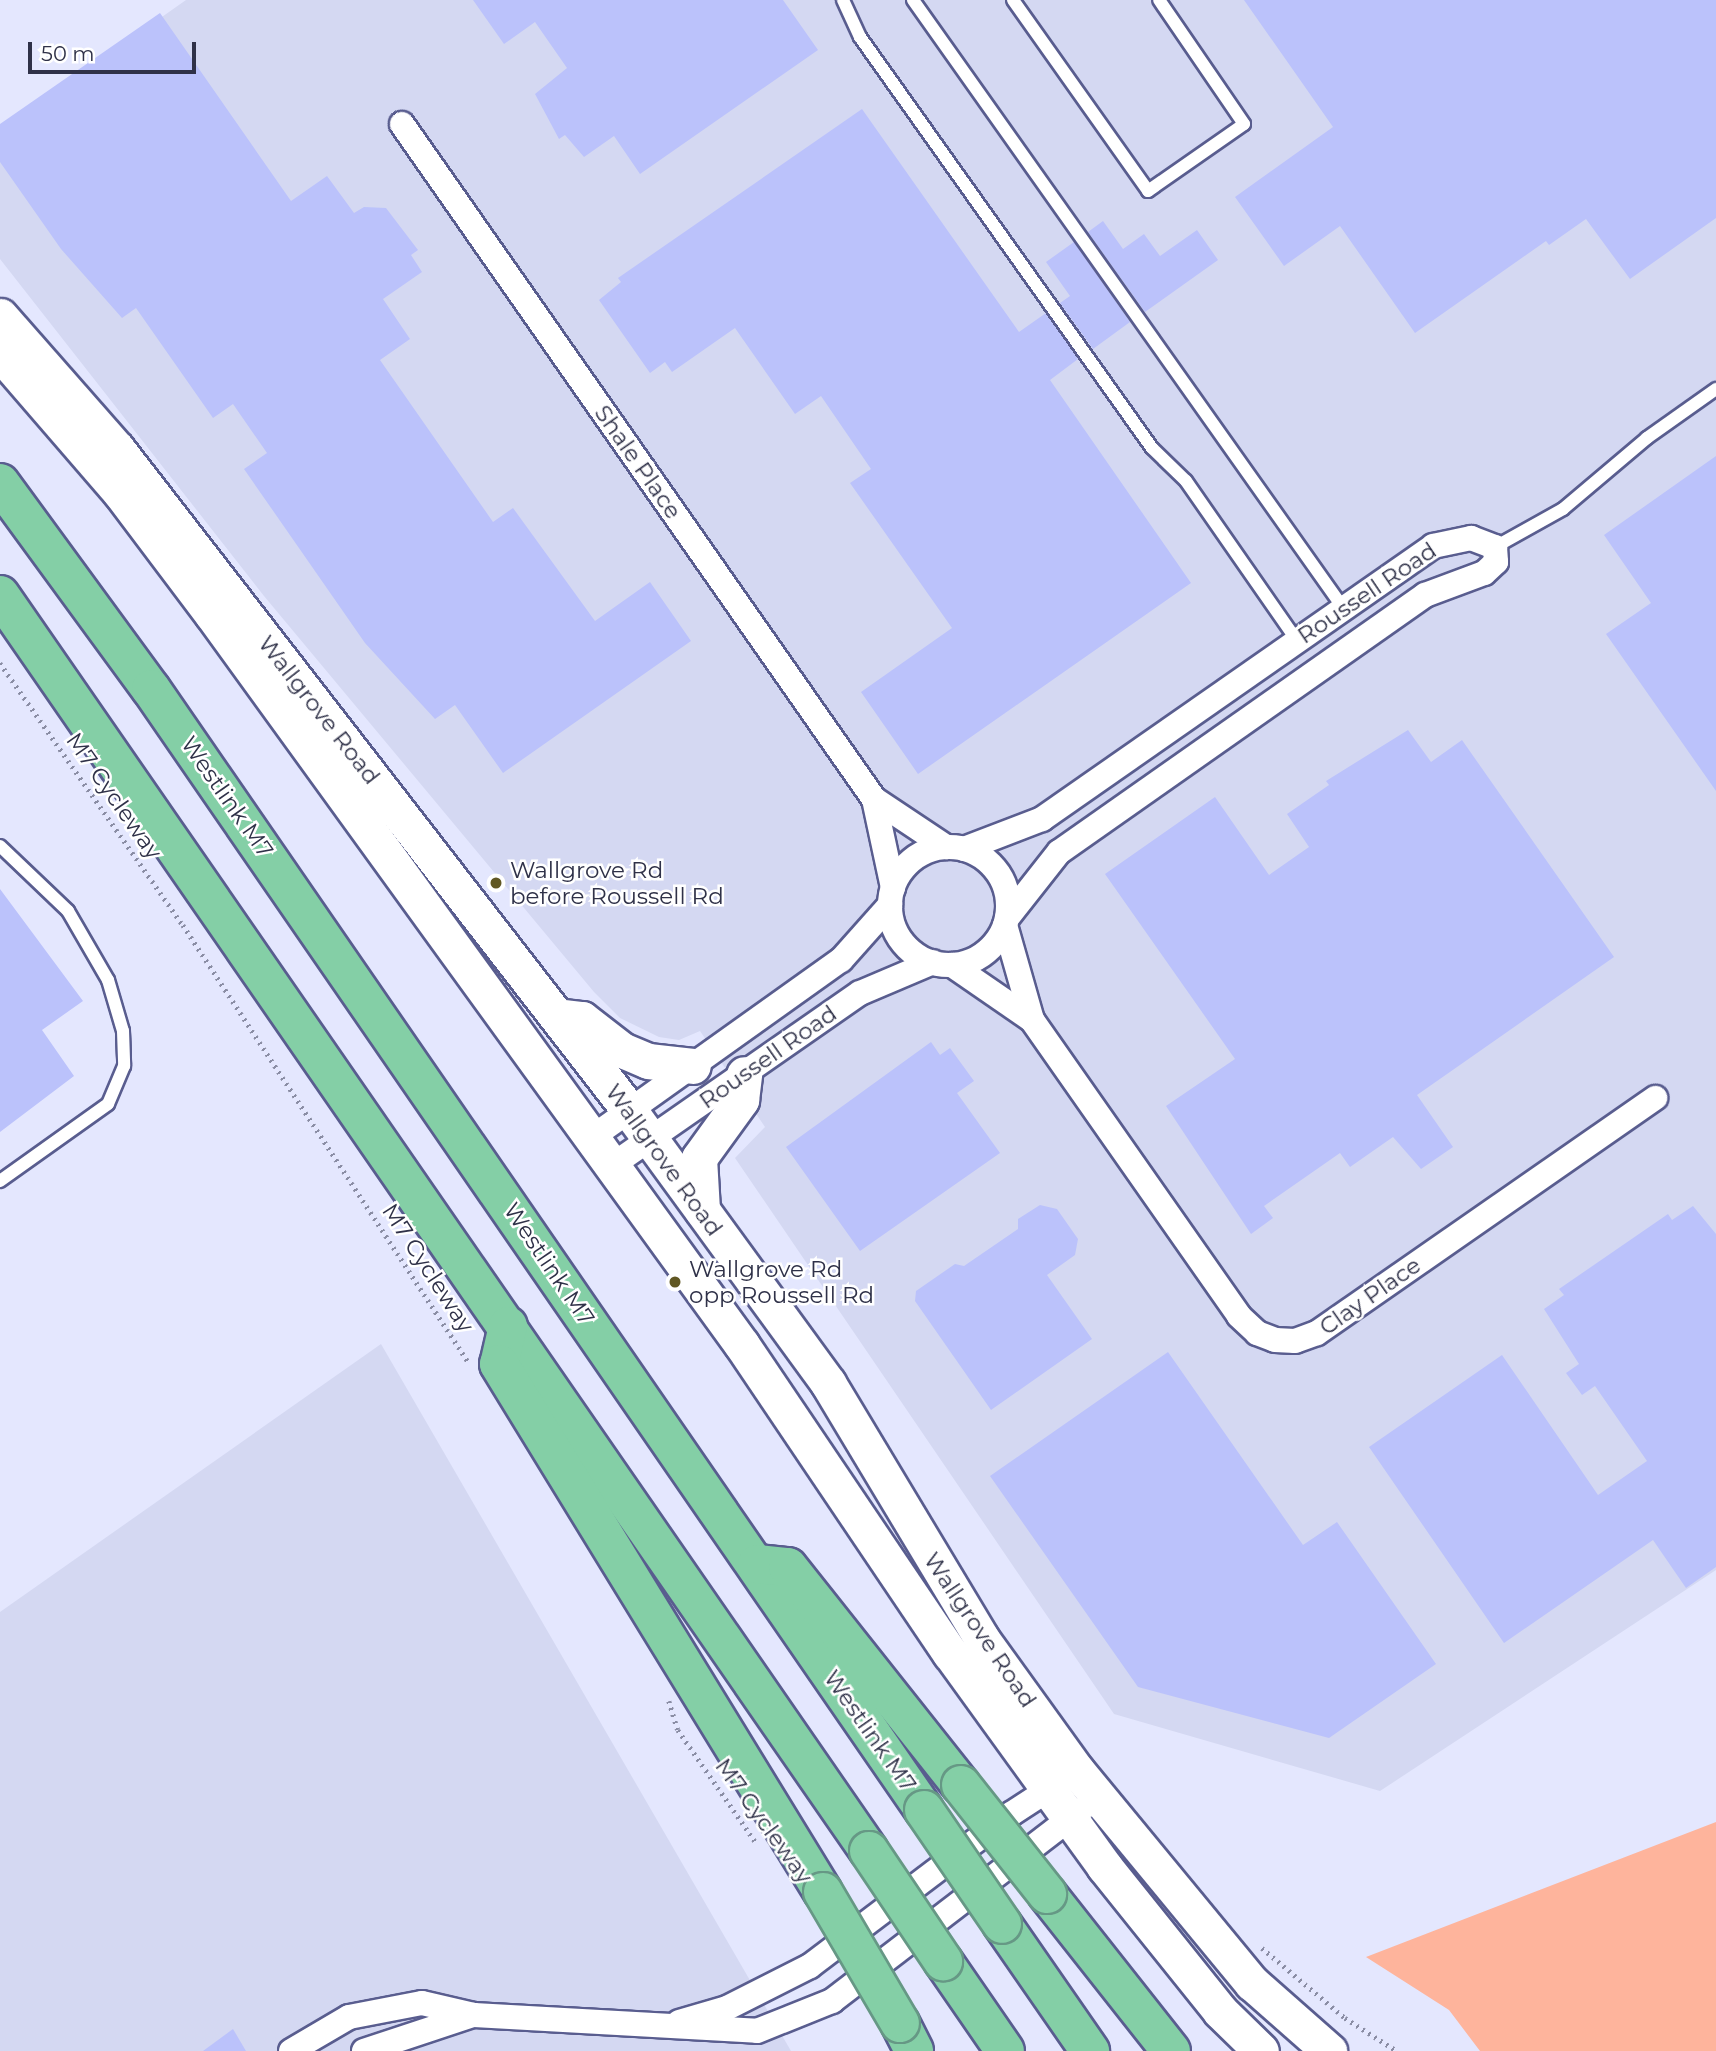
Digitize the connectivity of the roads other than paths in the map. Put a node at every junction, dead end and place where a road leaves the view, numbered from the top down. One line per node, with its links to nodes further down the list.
1 (843, 0): 13 (lane)
2 (914, 0): 12 (lane)
3 (1013, 0): 4 (lane)
4 (1159, 0)
5 (402, 124): 14 (street, Shale Place)
6 (0, 316): 20 (main road, Wallgrove Road)
7 (0, 353): 26 (main road, Wallgrove Road)
8 (1716, 389): 10 (lane)
9 (0, 483): 32 (highway, Westlink M7)
10 (1495, 547): 12 (street, Roussell Road); 18 (street, Roussell Road)
11 (0, 595): 31 (highway)
12 (1344, 609): 13 (street, Roussell Road)
13 (1297, 641): 16 (street, Roussell Road)
14 (874, 799): 16 (street, Shale Place); 17 (street, Shale Place)
15 (0, 846): 29 (lane)
16 (955, 848): 17 (street); 18 (street)
17 (892, 897): 19 (street); 22 (street, Roussell Road)
18 (1006, 922): 19 (street); 21 (street, Clay Place)
19 (942, 964): 21 (street, Clay Place); 23 (street, Roussell Road)
20 (559, 1016): 22 (main road); 25 (main road, Wallgrove Road)
21 (1032, 1020): 24 (street, Clay Place)
22 (693, 1066): 25 (street, Roussell Road)
23 (744, 1074): 27 (street, Roussell Road); 30 (main road)
24 (1655, 1098)
25 (629, 1110): 26 (street, Roussell Road); 27 (main road, Wallgrove Road)
26 (591, 1138): 28 (main road, Wallgrove Road)
27 (649, 1139): 28 (street, Roussell Road); 30 (main road, Wallgrove Road)
28 (611, 1166): 34 (main road, Wallgrove Road)
29 (0, 1181)
30 (703, 1211): 33 (main road, Wallgrove Road)
31 (508, 1326): 38 (highway, bridge); 41 (highway, bridge)
32 (755, 1563): 42 (highway, Westlink M7, bridge); 43 (highway, bridge)
33 (1088, 1784): 34 (street); 35 (street); 45 (main road, Wallgrove Road)
34 (1048, 1790): 35 (main road, Wallgrove Road); 37 (street)
35 (1069, 1819): 37 (street); 44 (main road, Wallgrove Road)
36 (474, 2015): 37 (street); 39 (street); 40 (street)
37 (659, 2029)
38 (907, 2037)
39 (291, 2051)
40 (364, 2051)
41 (1005, 2051)
42 (1090, 2051)
43 (1171, 2051)
44 (1261, 2051)
45 (1329, 2051)

